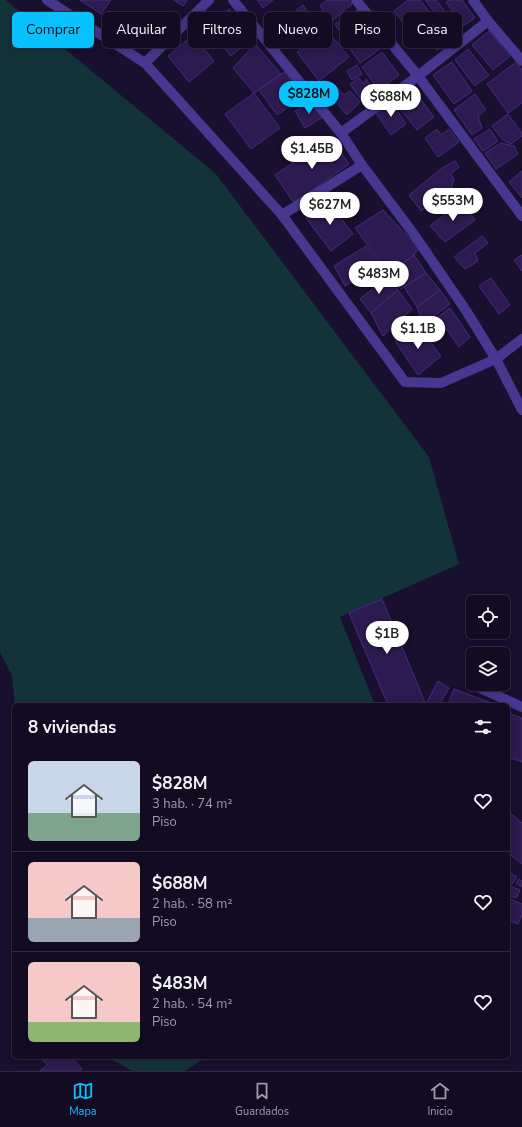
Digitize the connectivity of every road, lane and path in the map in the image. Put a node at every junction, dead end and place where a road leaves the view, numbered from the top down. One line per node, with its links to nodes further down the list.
1 (46, 0): 8 (street)
2 (209, 0): 8 (street)
3 (233, 0): 10 (street)
4 (356, 0): 9 (street)
5 (473, 0): 6 (street)
6 (488, 21): 7 (street); 9 (street)
7 (522, 61)
8 (145, 63): 12 (street)
9 (418, 76): 10 (street); 13 (street)
10 (341, 133): 11 (street)
11 (362, 165): 12 (street); 15 (street)
12 (282, 215): 15 (street)
13 (522, 216)
14 (522, 338): 15 (street)
15 (496, 359): 16 (street)
16 (522, 410)
17 (487, 691): 18 (street)
18 (522, 707)

